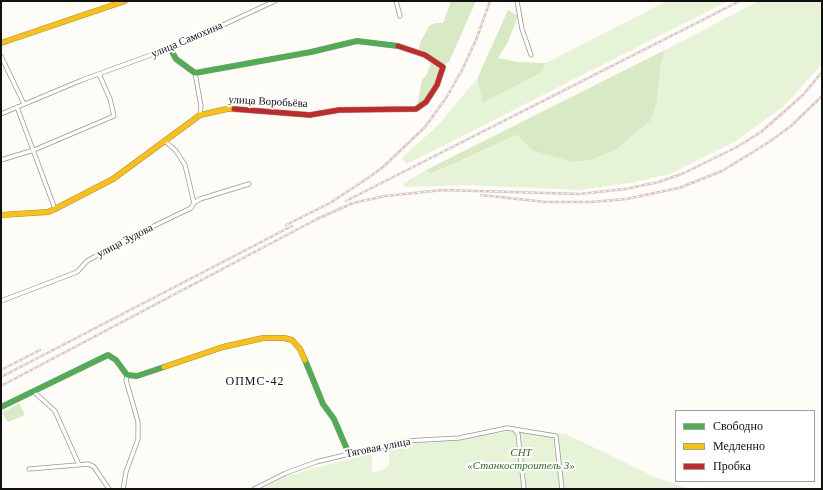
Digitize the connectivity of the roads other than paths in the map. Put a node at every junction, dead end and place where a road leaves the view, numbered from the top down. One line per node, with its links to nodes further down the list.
1 (125, 1): 6 (street)
2 (274, 1): 7 (street, улица Самохина)
3 (396, 1): 5 (street)
4 (517, 1): 8 (street)
5 (400, 16)
6 (1, 43)
7 (170, 48): 10 (street); 11 (street, улица Самохина)
8 (531, 55)
9 (1, 56): 12 (street)
10 (195, 73): 15 (street); 15 (street, улица Воробьёва)
11 (99, 74): 12 (street, улица Самохина); 17 (street)
12 (24, 104): 13 (street, улица Самохина)
13 (17, 107): 14 (street, улица Самохина); 17 (street)
14 (1, 114)
15 (200, 115): 16 (street, улица Воробьёва)
16 (165, 141): 20 (street); 21 (street, улица Воробьёва)
17 (34, 150): 18 (street); 21 (street)
18 (1, 160)
19 (249, 184): 20 (street, улица Зудова)
20 (194, 203): 23 (street, улица Зудова)
21 (55, 209): 22 (street, улица Воробьёва)
22 (1, 216)
23 (1, 301)
24 (127, 375): 25 (street); 28 (street); 32 (street)
25 (34, 392): 26 (street); 29 (street)
26 (1, 407)
27 (514, 429): 28 (street, Тяговая улица); 34 (street); 35 (street, Тяговая улица)
28 (349, 454): 33 (street, Тяговая улица)
29 (79, 466): 30 (street); 31 (street)
30 (29, 470)
31 (109, 489)
32 (123, 489)
33 (254, 489)
34 (524, 489)
35 (562, 489)

